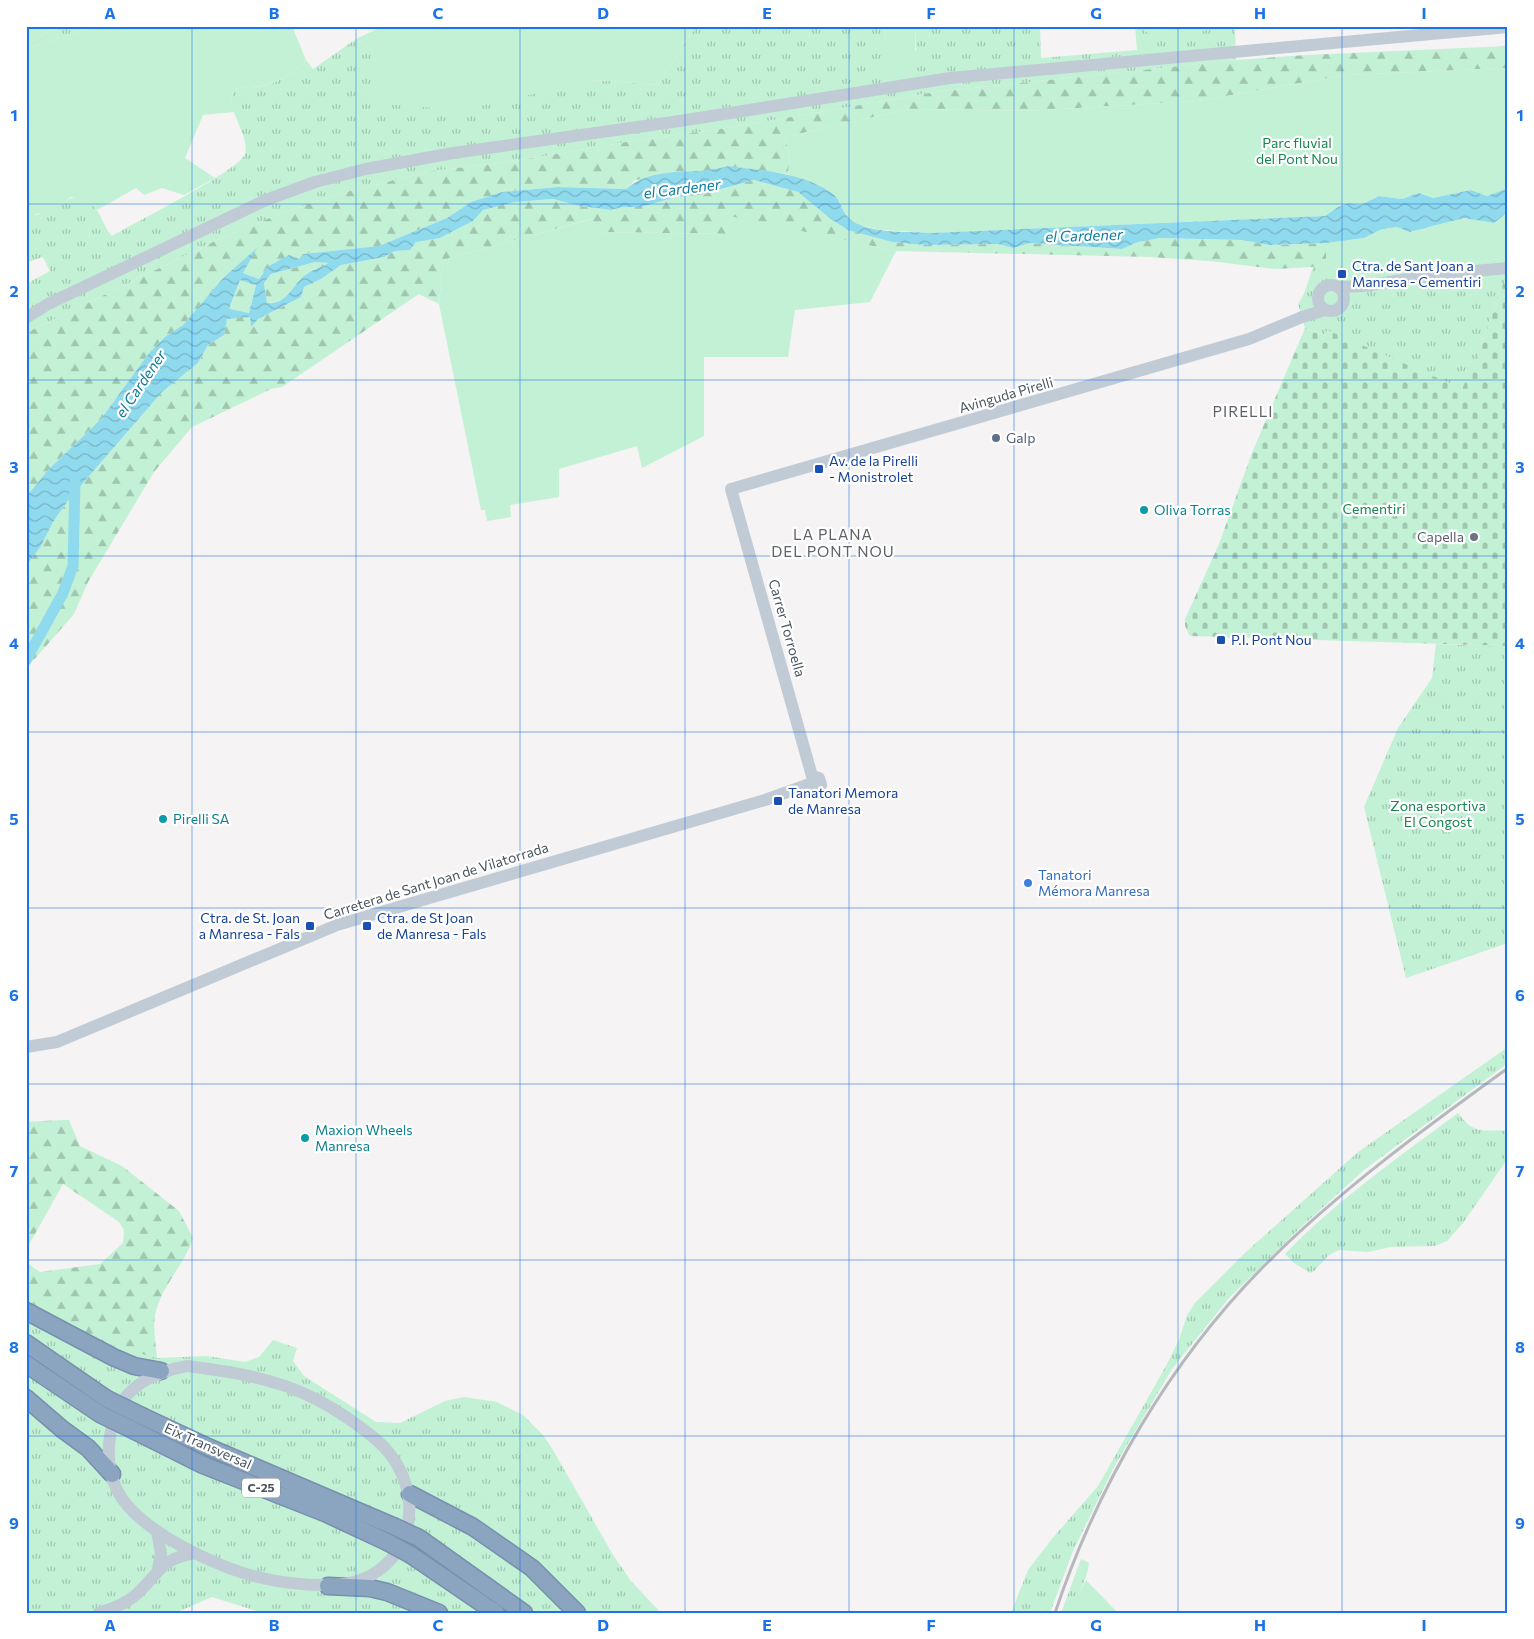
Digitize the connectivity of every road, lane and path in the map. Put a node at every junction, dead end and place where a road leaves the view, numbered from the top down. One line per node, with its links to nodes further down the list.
1 (1508, 27): 6 (street)
2 (1508, 268): 3 (street)
3 (1364, 286): 4 (street); 5 (street)
4 (1339, 287): 5 (street); 7 (street)
5 (1344, 303): 7 (street)
6 (48, 304): 8 (street); 9 (street)
7 (1321, 305): 10 (street, Avinguda Pirelli)
8 (26, 310)
9 (26, 318)
10 (731, 489): 11 (street, Carrer Torroella)
11 (810, 781): 12 (street, Carretera de Sant Joan de Vilatorrada)
12 (26, 1047)
13 (26, 1311): 16 (highway)
14 (26, 1343): 27 (highway, Eix Transversal / C-25, bridge)
15 (26, 1364): 26 (highway, Eix Transversal / C-25, bridge)
16 (161, 1371): 18 (street); 19 (street)
17 (26, 1398): 18 (highway)
18 (112, 1474): 20 (street)
19 (410, 1494): 23 (street); 28 (highway)
20 (157, 1531): 21 (street); 22 (street)
21 (195, 1553): 22 (street); 23 (street)
22 (158, 1569): 24 (street)
23 (328, 1586): 25 (highway)
24 (99, 1613)
25 (439, 1613)
26 (496, 1613)
27 (524, 1613)
28 (577, 1613)

